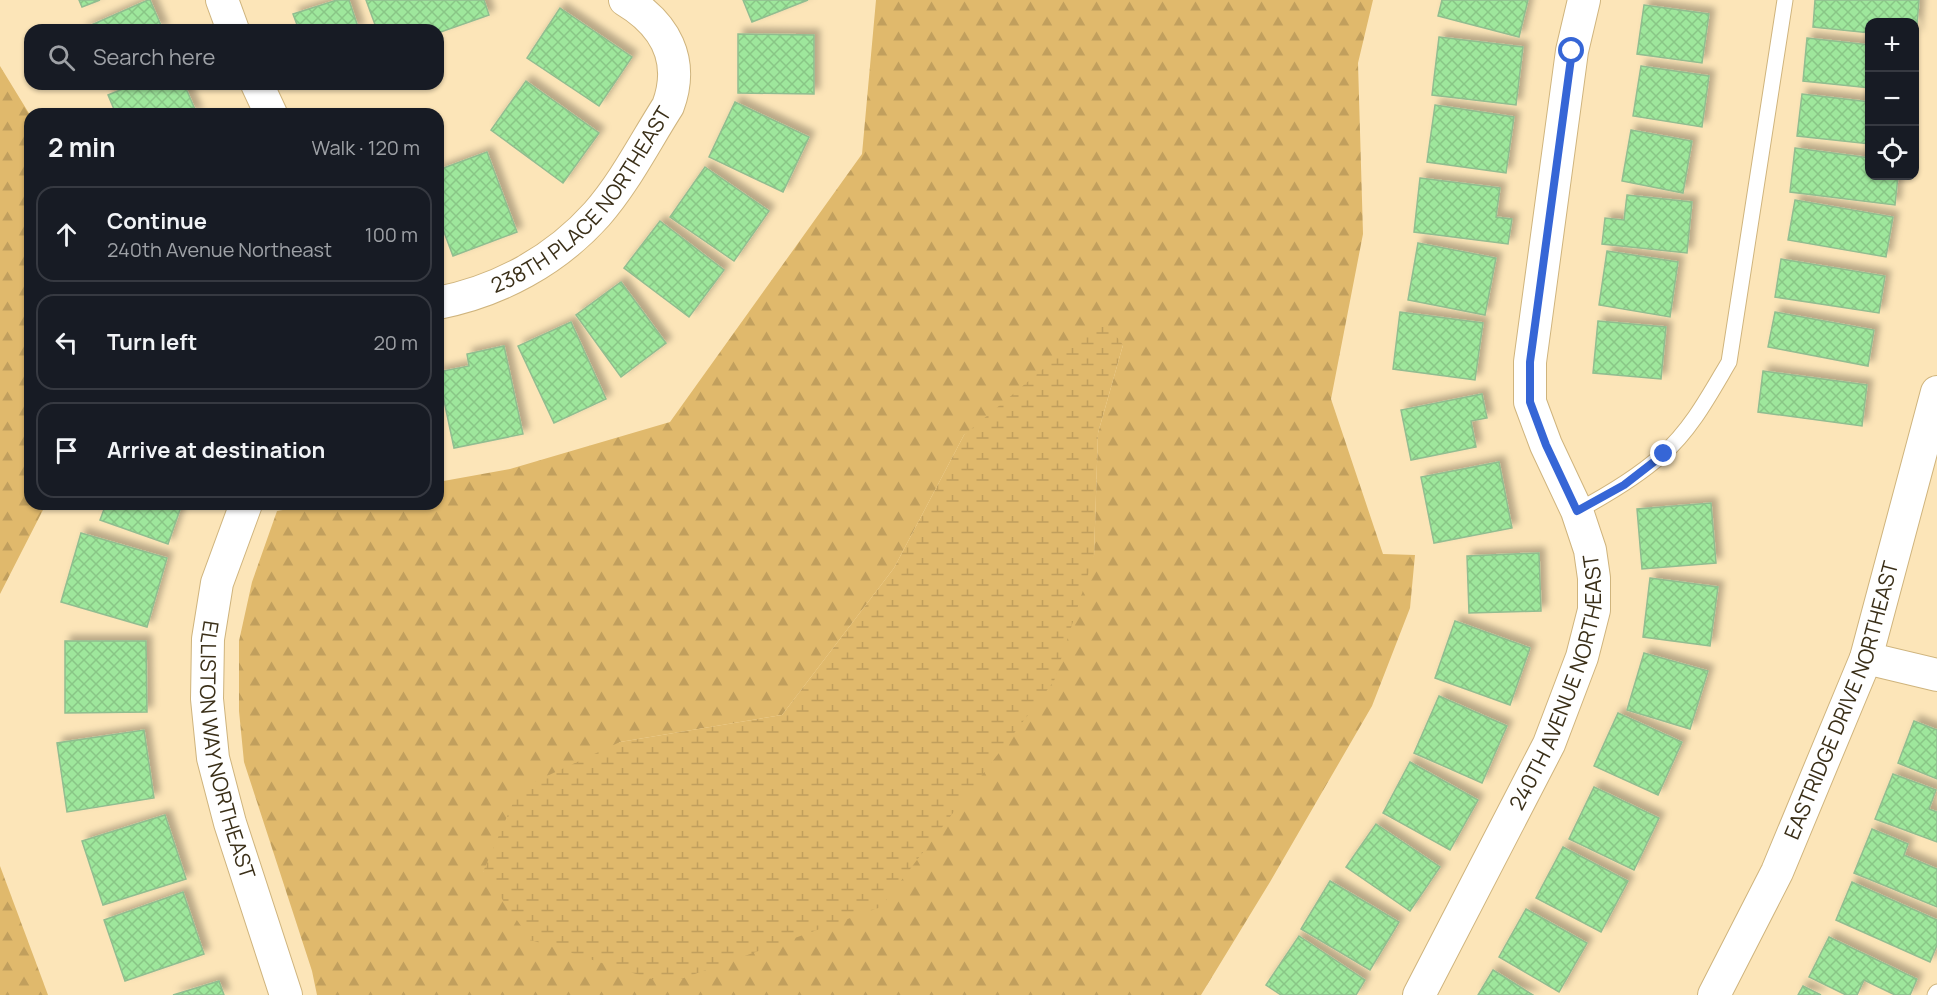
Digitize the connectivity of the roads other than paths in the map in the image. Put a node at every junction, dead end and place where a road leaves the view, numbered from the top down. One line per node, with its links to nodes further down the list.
1 (222, 0): 5 (street)
2 (625, 0): 8 (street, 238TH PLACE NORTHEAST)
3 (1584, 0): 11 (street, 240TH AVENUE NORTHEAST)
4 (1785, 0): 11 (lane)
5 (231, 24)
6 (259, 90): 7 (street)
7 (268, 108)
8 (444, 301)
9 (1937, 392): 12 (street, EASTRIDGE DRIVE NORTHEAST)
10 (244, 510): 14 (street, ELLISTON WAY NORTHEAST)
11 (1577, 511): 15 (street, 240TH AVENUE NORTHEAST)
12 (1866, 658): 13 (street); 16 (street, EASTRIDGE DRIVE NORTHEAST)
13 (1937, 675)
14 (286, 995)
15 (1419, 995)
16 (1714, 995)

